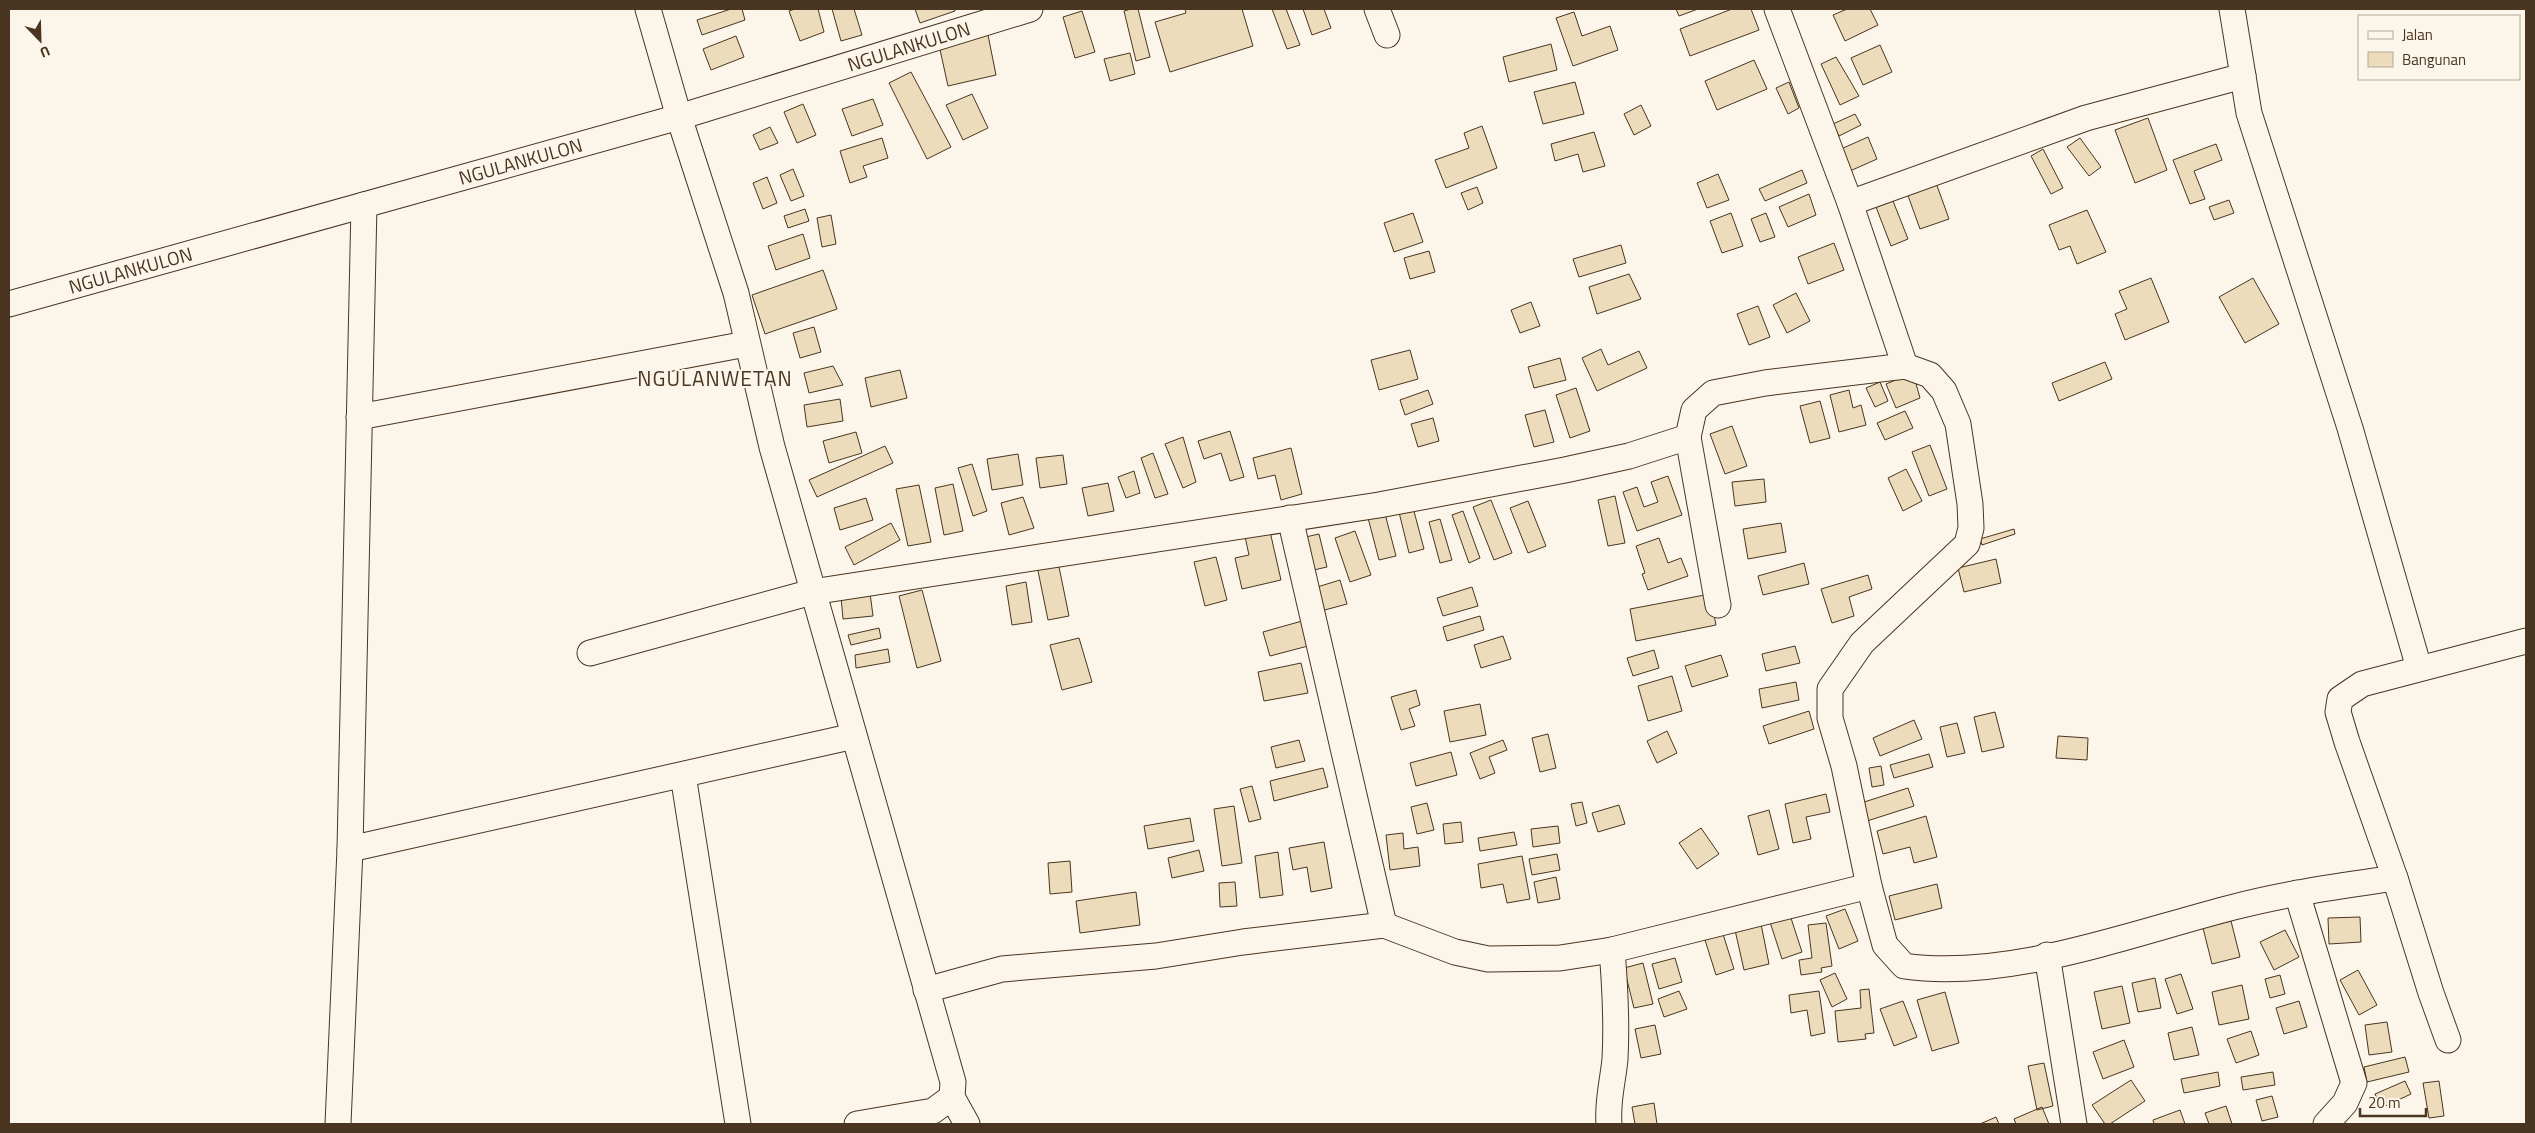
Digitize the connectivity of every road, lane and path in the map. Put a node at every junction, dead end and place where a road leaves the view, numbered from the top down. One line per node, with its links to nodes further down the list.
1 (648, 9): 8 (street)
2 (1030, 9): 8 (street, NGULANKULON)
3 (1377, 9): 6 (street)
4 (1777, 9): 9 (street)
5 (2232, 9): 7 (street)
6 (1387, 35)
7 (2243, 76): 9 (street); 21 (street)
8 (679, 117): 10 (street, NGULANKULON); 12 (street)
9 (1850, 203): 13 (street)
10 (364, 205): 11 (street, NGULANKULON); 14 (street)
11 (9, 304)
12 (746, 344): 14 (street); 17 (street)
13 (1905, 366): 15 (street); 26 (street)
14 (359, 417): 24 (street)
15 (1688, 437): 16 (street); 18 (street)
16 (1290, 518): 17 (street); 28 (street)
17 (812, 592): 20 (street); 22 (street)
18 (1718, 605)
19 (2526, 641): 21 (street)
20 (590, 653)
21 (2419, 668): 25 (street)
22 (854, 736): 23 (street); 31 (street)
23 (683, 775): 24 (street); 35 (street)
24 (350, 848): 34 (street)
25 (2395, 878): 27 (street); 32 (street)
26 (1869, 886): 29 (street); 30 (street)
27 (2297, 893): 30 (street); 40 (street)
28 (1384, 925): 29 (street); 31 (street)
29 (1612, 950): 38 (street)
30 (2048, 955): 39 (street)
31 (926, 990): 33 (street)
32 (2448, 1040)
33 (952, 1097): 36 (street); 37 (street)
34 (338, 1124)
35 (738, 1124)
36 (857, 1124)
37 (967, 1124)
38 (1609, 1124)
39 (2074, 1124)
40 (2326, 1124)

